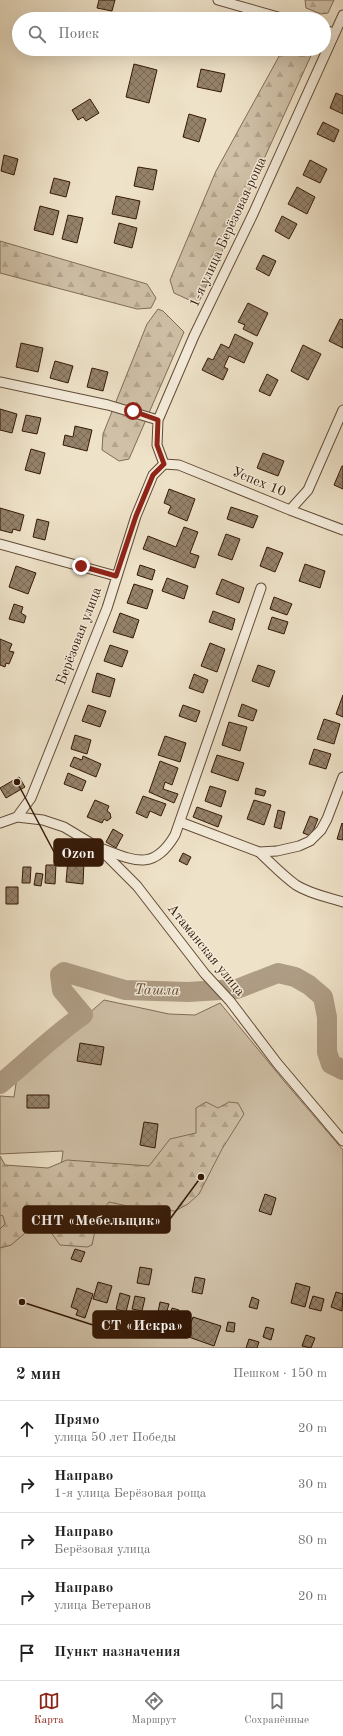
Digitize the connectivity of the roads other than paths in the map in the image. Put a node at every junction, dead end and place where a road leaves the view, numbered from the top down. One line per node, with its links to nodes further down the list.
1 (218, 0): 2 (street)
2 (261, 12)
3 (343, 15): 5 (street, 1-я улица Берёзовая роща)
4 (331, 32): 5 (street)
5 (335, 33): 6 (street, 1-я улица Берёзовая роща)
6 (331, 42)
7 (325, 56): 10 (street, 1-я улица Берёзовая роща)
8 (0, 382): 10 (street)
9 (343, 410): 12 (street)
10 (158, 420): 11 (street, 1-я улица Берёзовая роща)
11 (164, 464): 12 (street, Успех 10); 15 (street, Берёзовая улица)
12 (290, 510): 13 (street, Успех 10)
13 (343, 530)
14 (0, 544): 15 (street)
15 (116, 576): 18 (street, Берёзовая улица)
16 (261, 588): 19 (street)
17 (343, 777): 22 (street)
18 (18, 817): 20 (street); 21 (street, Атаманская улица)
19 (180, 822): 21 (street); 22 (street)
20 (0, 823)
21 (100, 848): 24 (street, Атаманская улица)
22 (259, 852): 23 (street)
23 (343, 902)
24 (343, 1141)

